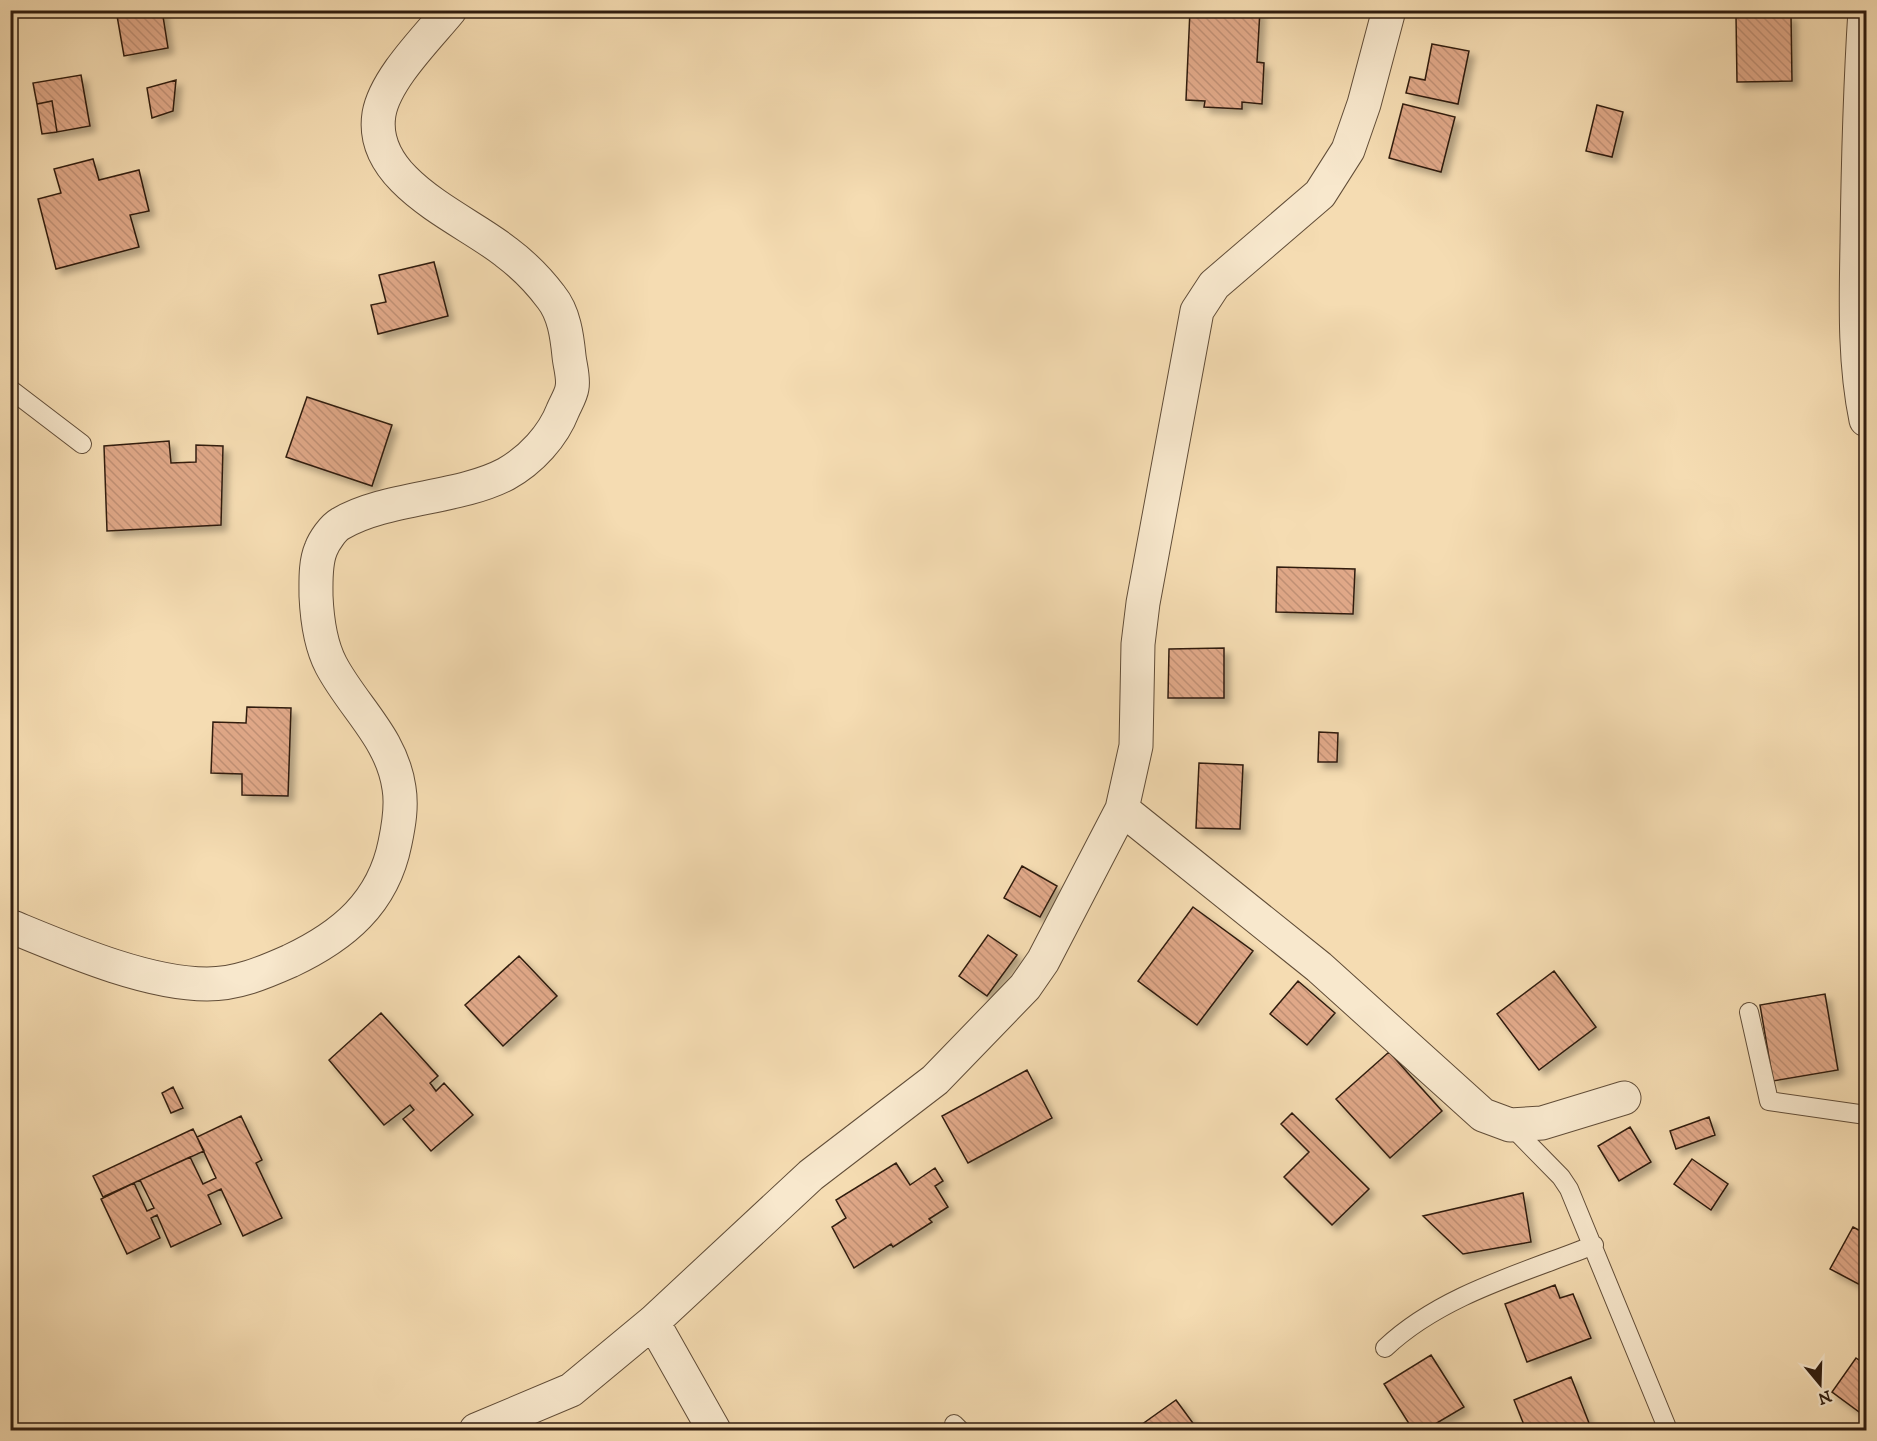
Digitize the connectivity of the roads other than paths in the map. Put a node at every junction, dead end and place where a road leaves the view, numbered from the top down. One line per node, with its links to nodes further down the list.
1 (450, 10): 8 (street)
2 (1389, 10): 7 (street)
3 (1865, 10): 5 (street)
4 (10, 389): 6 (lane)
5 (1866, 420)
6 (82, 444)
7 (1122, 808): 12 (street); 14 (street)
8 (10, 926)
9 (1749, 1012): 11 (lane)
10 (1624, 1098): 12 (street)
11 (1866, 1115)
12 (1510, 1125): 13 (lane)
13 (1594, 1245): 15 (lane); 18 (lane)
14 (653, 1322): 16 (street); 17 (street)
15 (1385, 1348)
16 (476, 1431)
17 (714, 1431)
18 (1668, 1431)

